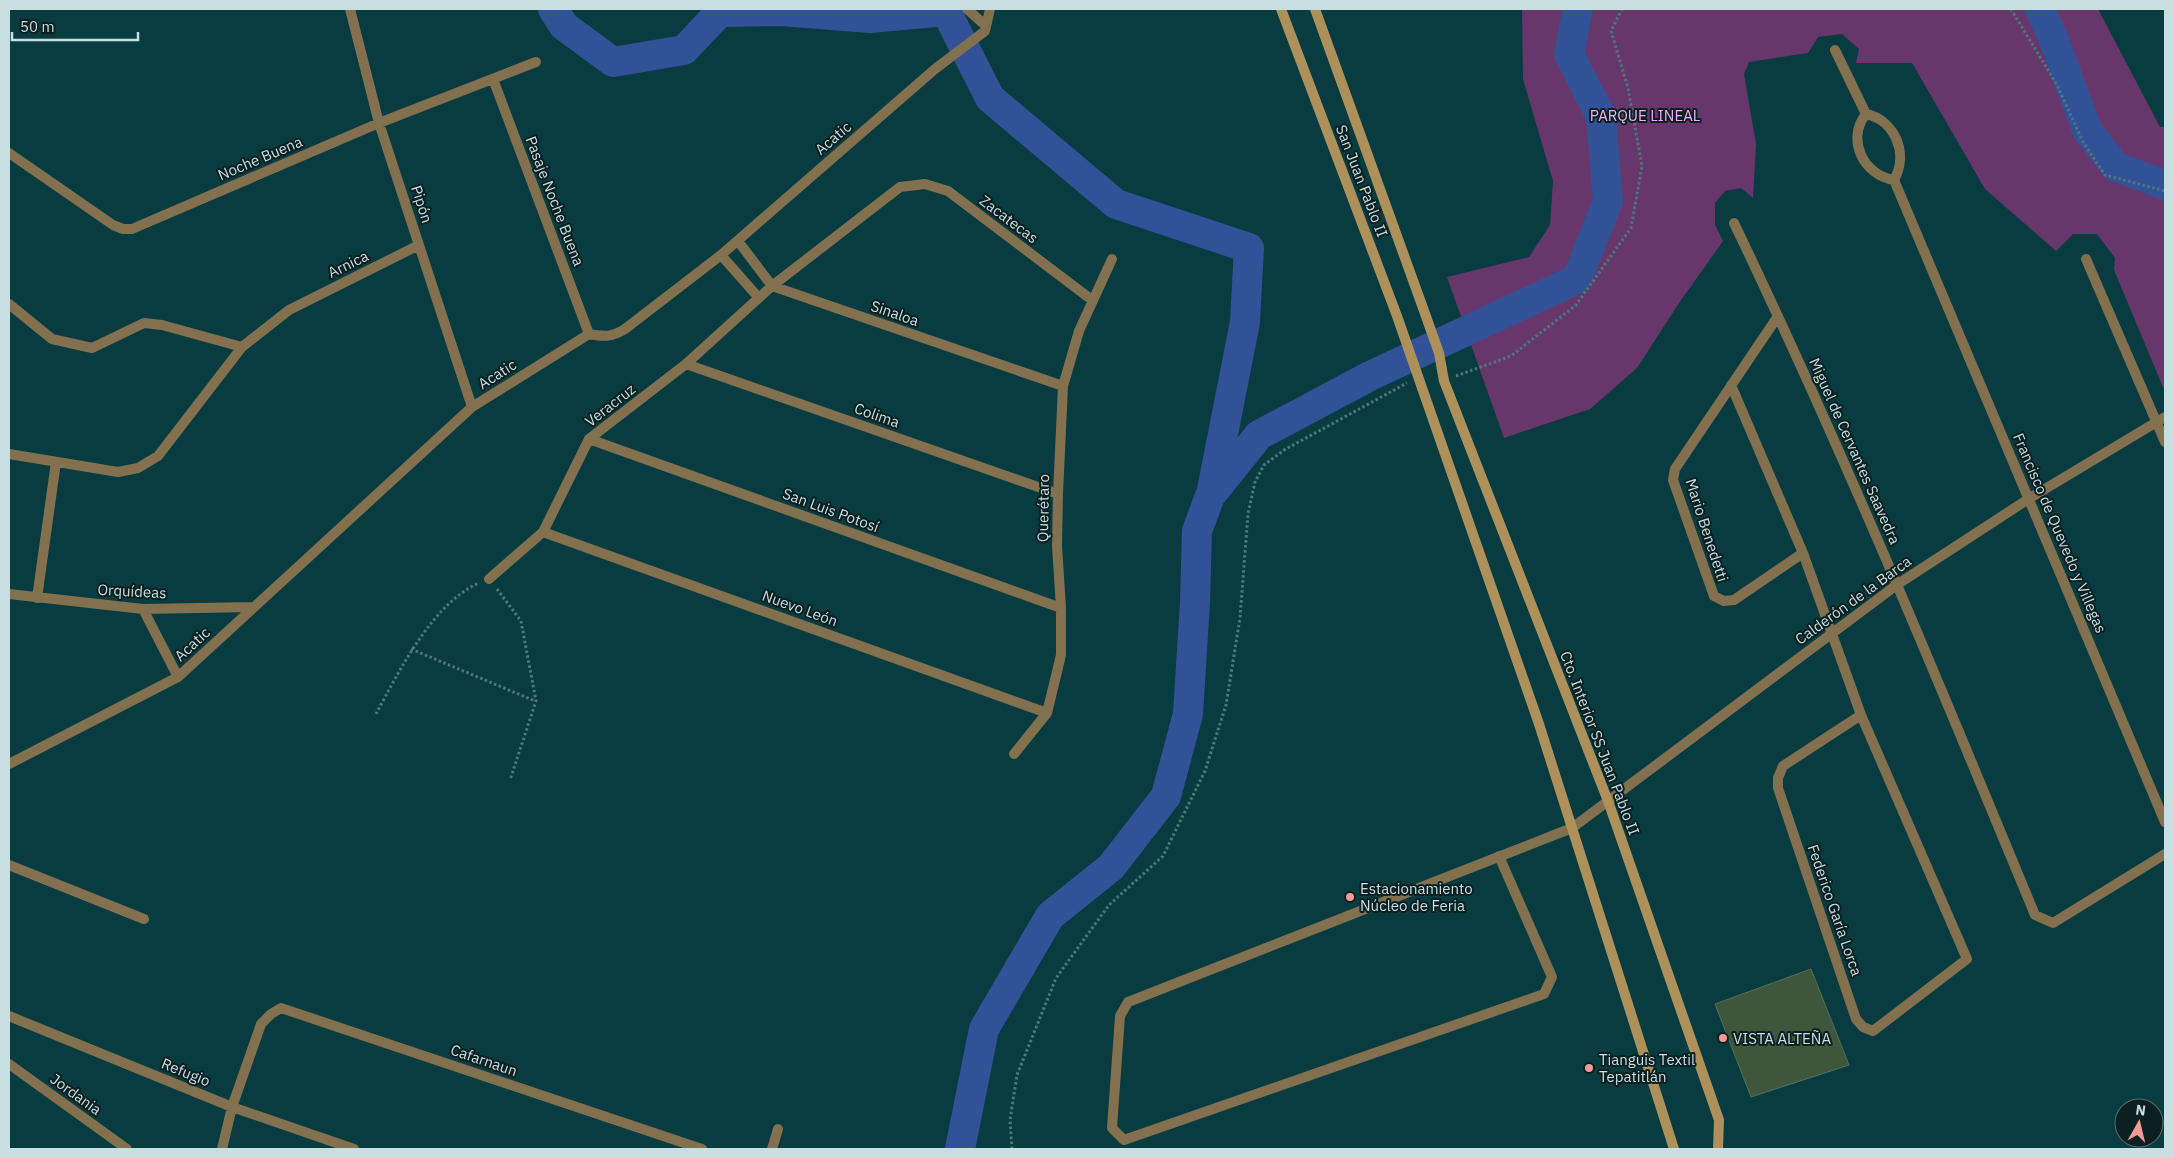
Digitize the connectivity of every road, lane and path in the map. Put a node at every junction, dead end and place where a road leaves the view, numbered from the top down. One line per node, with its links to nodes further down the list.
1 (350, 9): 13 (street, Pipón)
2 (967, 9): 8 (street)
3 (990, 9): 8 (street)
4 (1281, 9): 33 (main road, San Juan Pablo II)
5 (1315, 9): 31 (main road, San Juan Pablo II)
6 (1622, 9): 34 (path)
7 (2011, 9): 17 (path)
8 (986, 29): 19 (street, Acatic)
9 (1835, 50): 12 (street)
10 (536, 62): 11 (street, Noche Buena)
11 (493, 79): 13 (street, Noche Buena); 29 (street, Pasaje Noche Buena)
12 (1866, 114): 15 (street); 15 (street)
13 (379, 123): 14 (street, Noche Buena); 20 (street, Pipón)
14 (9, 153)
15 (1894, 180): 44 (street, Francisco de Quevedo y Villegas)
16 (900, 188): 24 (street, Veracruz); 26 (street, Zacatecas)
17 (2165, 191)
18 (1734, 223): 28 (street, Miguel de Cervantes Saavedra)
19 (738, 241): 21 (street, Acatic); 24 (street)
20 (419, 245): 30 (street, Arnica); 37 (street, Pipón)
21 (721, 255): 25 (street); 29 (street, Acatic)
22 (1112, 259): 26 (street, Querétaro)
23 (2086, 260): 38 (street)
24 (772, 286): 25 (street, Veracruz); 36 (street, Sinaloa)
25 (758, 297): 32 (street, Veracruz)
26 (1092, 300): 36 (street, Querétaro)
27 (9, 304): 30 (street)
28 (1778, 316): 35 (street); 48 (street, Miguel de Cervantes Saavedra)
29 (589, 334): 37 (street, Acatic)
30 (242, 347): 42 (street, Arnica)
31 (1439, 352): 34 (main road, Cto. Interior SS Juan Pablo II)
32 (686, 364): 39 (street, Veracruz); 43 (street, Colima)
33 (1419, 377): 66 (main road); 80 (path)
34 (1444, 381): 64 (main road, Cto. Interior SS Juan Pablo II)
35 (1731, 385): 46 (street); 46 (street, Mario Benedetti)
36 (1062, 386): 43 (street, Querétaro)
37 (472, 407): 51 (street, Acatic)
38 (2161, 420): 40 (street); 44 (street, Calderón de la Barca)
39 (589, 439): 45 (street, Veracruz); 53 (street, San Luis Potosí)
40 (2165, 442)
41 (9, 454): 42 (street, Arnica)
42 (56, 462): 50 (street)
43 (1058, 494): 53 (street, Querétaro)
44 (2030, 498): 48 (street, Calderón de la Barca); 65 (street, Francisco de Quevedo y Villegas)
45 (543, 532): 47 (street, Veracruz); 58 (street, Nuevo León)
46 (1803, 553): 54 (street)
47 (489, 579): 55 (path); 57 (path)
48 (1898, 584): 54 (street, Calderón de la Barca); 67 (street, Miguel de Cervantes Saavedra)
49 (9, 594): 50 (street, Orquídeas)
50 (37, 598): 52 (street, Orquídeas)
51 (253, 607): 52 (street, Orquídeas); 56 (street, Acatic)
52 (143, 608): 56 (street)
53 (1062, 608): 58 (street, Querétaro)
54 (1833, 631): 60 (street); 64 (street, Calderón de la Barca)
55 (411, 648): 57 (path); 59 (path)
56 (178, 677): 62 (street, Acatic)
57 (536, 701): 63 (path)
58 (1047, 713): 61 (street, Querétaro)
59 (376, 714)
60 (1861, 715): 60 (street, Federico Garía Lorca)
61 (1014, 754)
62 (9, 764)
63 (510, 780)
64 (1608, 801): 66 (street, Calderón de la Barca); 82 (main road, Cto. Interior SS Juan Pablo II)
65 (2165, 822)
66 (1572, 828): 68 (street, Calderón de la Barca); 81 (main road)
67 (2165, 854)
68 (1499, 856): 68 (street, Calderón de la Barca)
69 (9, 865): 70 (street)
70 (144, 919)
71 (9, 1016): 73 (street, Refugio)
72 (9, 1064): 75 (street, Jordania)
73 (232, 1107): 76 (street); 77 (street, Refugio); 78 (street, Cafarnaun)
74 (778, 1129): 79 (street)
75 (127, 1149)
76 (222, 1149)
77 (354, 1149)
78 (702, 1149)
79 (772, 1149)
80 (1012, 1149)
81 (1674, 1149)
82 (1718, 1149)

